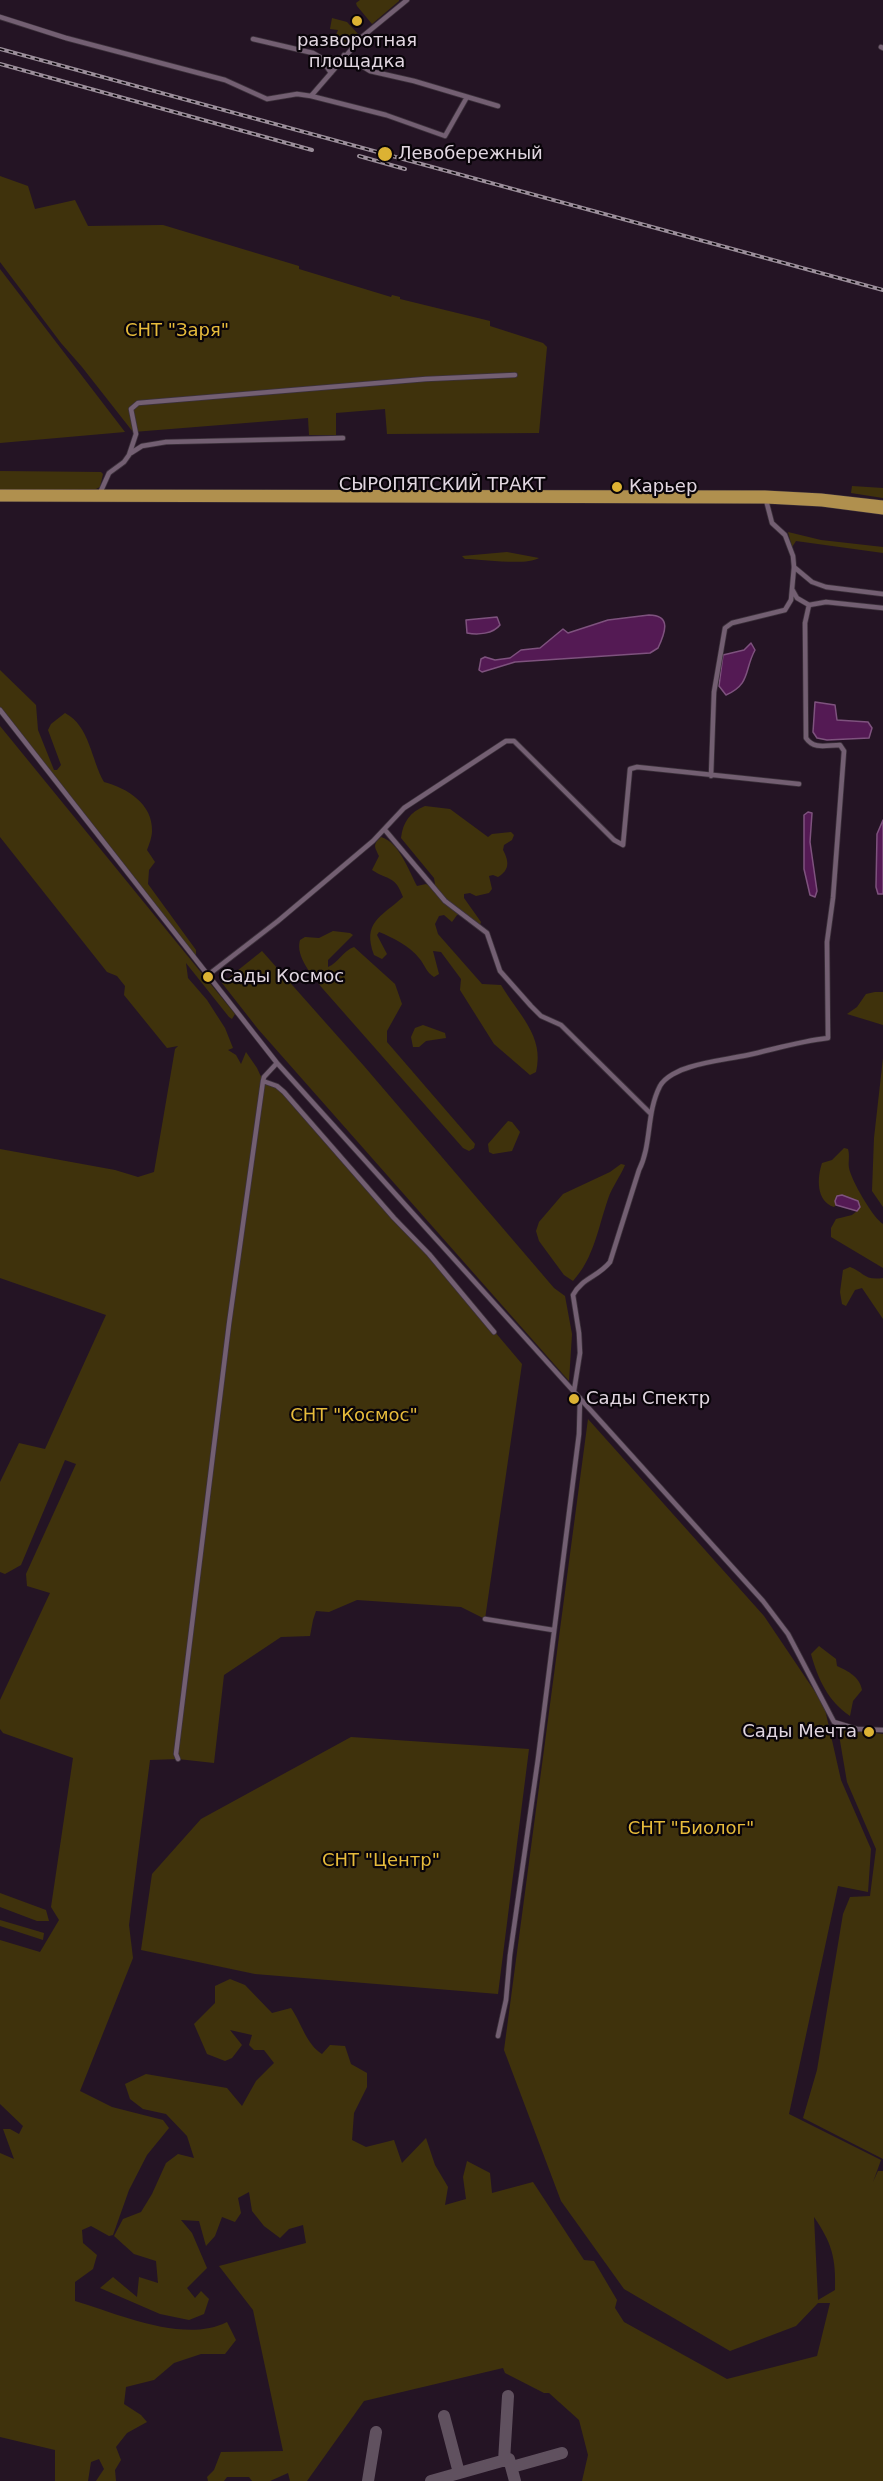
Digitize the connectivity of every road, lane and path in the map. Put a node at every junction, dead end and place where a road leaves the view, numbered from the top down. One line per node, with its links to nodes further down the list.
1 (407, 0): 4 (street)
2 (0, 17): 6 (street)
3 (252, 39): 5 (street)
4 (344, 55): 5 (street); 7 (street)
5 (331, 73): 6 (street)
6 (311, 96): 7 (street)
7 (467, 97): 8 (street)
8 (498, 106)
9 (515, 375): 11 (street)
10 (343, 438): 11 (street)
11 (129, 455): 13 (street)
12 (0, 493): 13 (main road, СЫРОПЯТСКИЙ ТРАКТ)
13 (100, 493): 16 (main road, СЫРОПЯТСКИЙ ТРАКТ)
14 (0, 498): 15 (main road, СЫРОПЯТСКИЙ ТРАКТ)
15 (766, 500): 17 (main road, СЫРОПЯТСКИЙ ТРАКТ); 18 (street)
16 (883, 504)
17 (883, 511)
18 (794, 567): 19 (street); 20 (street)
19 (792, 589): 21 (street); 24 (street)
20 (883, 594)
21 (809, 605): 22 (street); 30 (street)
22 (883, 608)
23 (0, 710): 27 (street)
24 (711, 776): 25 (street); 26 (street)
25 (799, 784)
26 (385, 830): 27 (street); 30 (street)
27 (208, 975): 28 (street)
28 (277, 1063): 29 (street); 32 (street)
29 (262, 1081): 31 (street); 37 (street)
30 (651, 1114): 32 (street)
31 (494, 1332)
32 (574, 1391): 33 (street)
33 (580, 1398): 35 (street); 36 (street)
34 (485, 1619): 35 (street)
35 (553, 1630): 38 (street)
36 (883, 1730)
37 (178, 1759)
38 (498, 2036)

